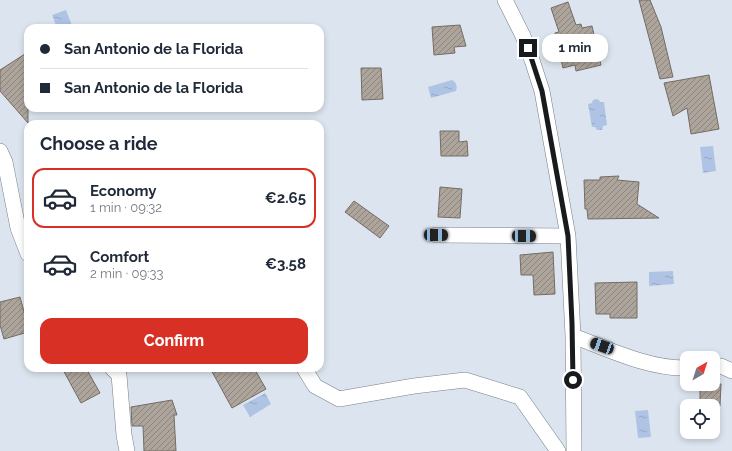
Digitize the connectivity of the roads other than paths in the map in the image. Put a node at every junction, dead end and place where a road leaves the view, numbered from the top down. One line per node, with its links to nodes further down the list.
1 (505, 0): 4 (street)
2 (0, 151): 5 (street)
3 (436, 235): 4 (street)
4 (568, 236): 6 (street)
5 (24, 244)
6 (573, 336): 8 (street); 14 (street)
7 (720, 366): 9 (street)
8 (680, 368)
9 (732, 371)
10 (116, 372): 12 (street)
11 (306, 372): 13 (street)
12 (127, 451)
13 (558, 451)
14 (574, 451)

